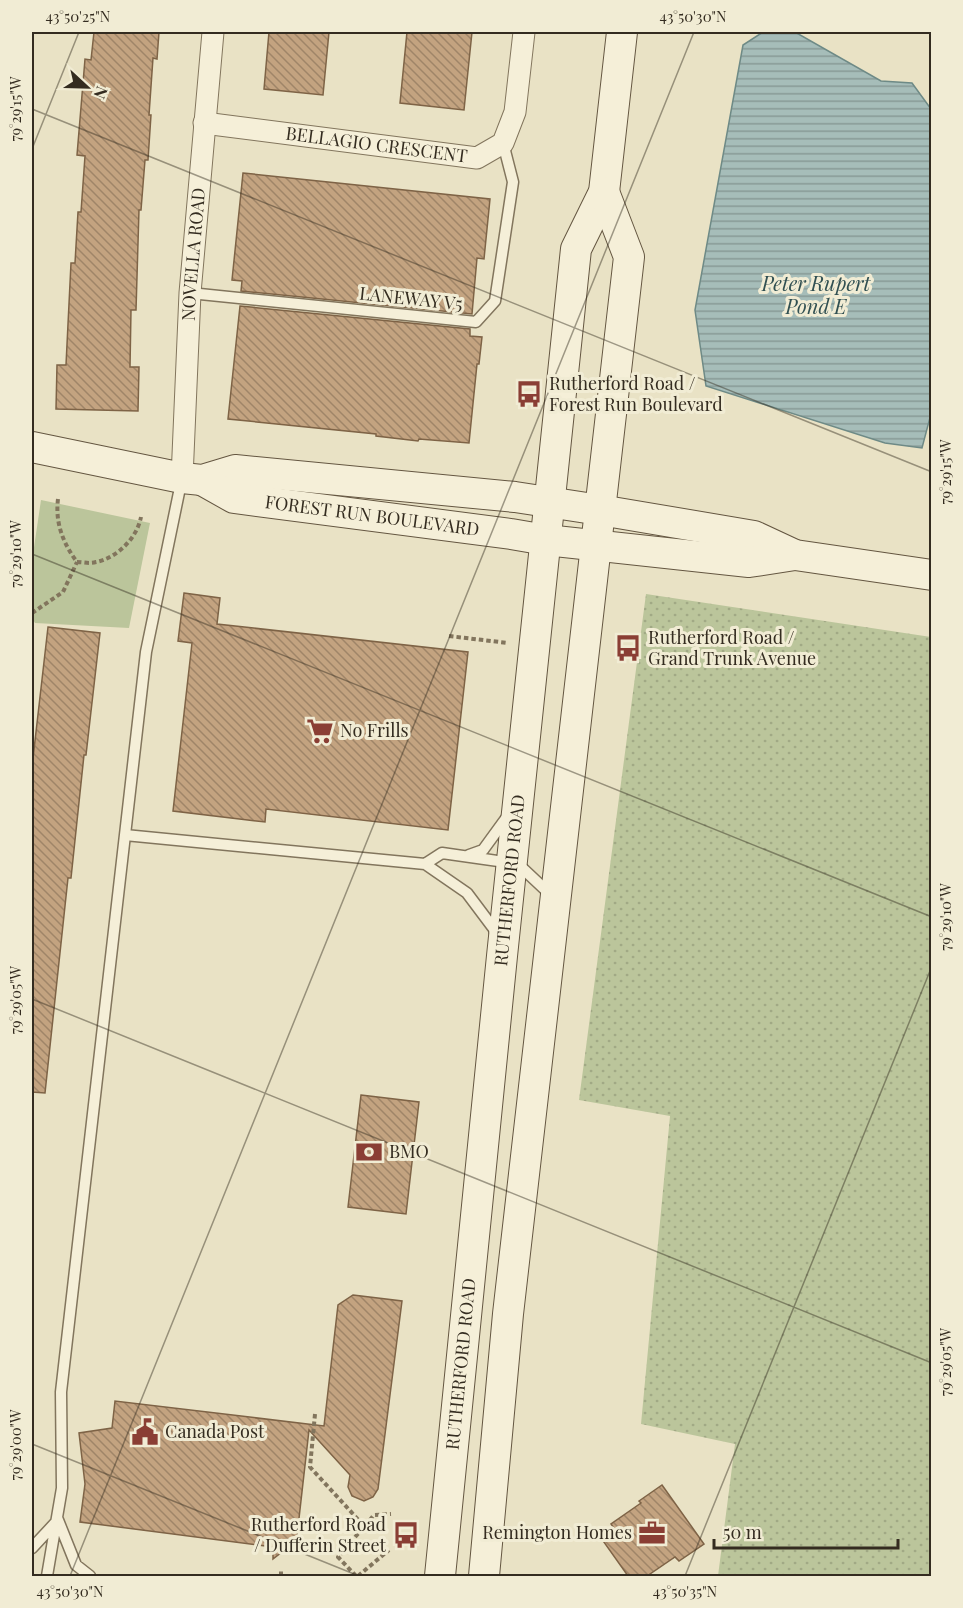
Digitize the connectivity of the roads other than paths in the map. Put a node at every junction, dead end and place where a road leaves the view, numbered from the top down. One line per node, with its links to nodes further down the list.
1 (213, 32): 4 (street, NOVELLA ROAD)
2 (524, 32): 5 (street)
3 (622, 32): 6 (main road, RUTHERFORD ROAD)
4 (204, 123): 5 (street, BELLAGIO CRESCENT); 7 (street, NOVELLA ROAD)
5 (503, 143): 7 (lane, LANEWAY V5)
6 (604, 192): 10 (main road, RUTHERFORD ROAD); 11 (main road, RUTHERFORD ROAD)
7 (190, 293): 9 (street, NOVELLA ROAD)
8 (32, 447): 9 (main road, FOREST RUN BOULEVARD)
9 (192, 479): 10 (main road, FOREST RUN BOULEVARD); 12 (main road, FOREST RUN BOULEVARD); 17 (lane)
10 (550, 503): 11 (main road, FOREST RUN BOULEVARD); 12 (main road, RUTHERFORD ROAD)
11 (600, 510): 13 (main road, RUTHERFORD ROAD); 14 (main road, FOREST RUN BOULEVARD)
12 (546, 540): 13 (main road, FOREST RUN BOULEVARD); 16 (main road, RUTHERFORD ROAD)
13 (596, 545): 14 (main road, FOREST RUN BOULEVARD); 21 (main road, RUTHERFORD ROAD)
14 (795, 555): 15 (main road)
15 (932, 574)
16 (518, 802): 18 (lane); 19 (main road, RUTHERFORD ROAD)
17 (125, 835): 20 (lane); 23 (lane)
18 (464, 856): 19 (lane); 20 (lane)
19 (512, 863): 21 (lane); 22 (main road, RUTHERFORD ROAD)
20 (425, 864): 22 (lane)
21 (555, 898): 28 (main road, RUTHERFORD ROAD)
22 (502, 956): 27 (main road, RUTHERFORD ROAD)
23 (58, 1520): 24 (lane); 25 (lane); 26 (lane)
24 (32, 1548)
25 (47, 1576)
26 (90, 1576)
27 (440, 1576)
28 (484, 1576)

